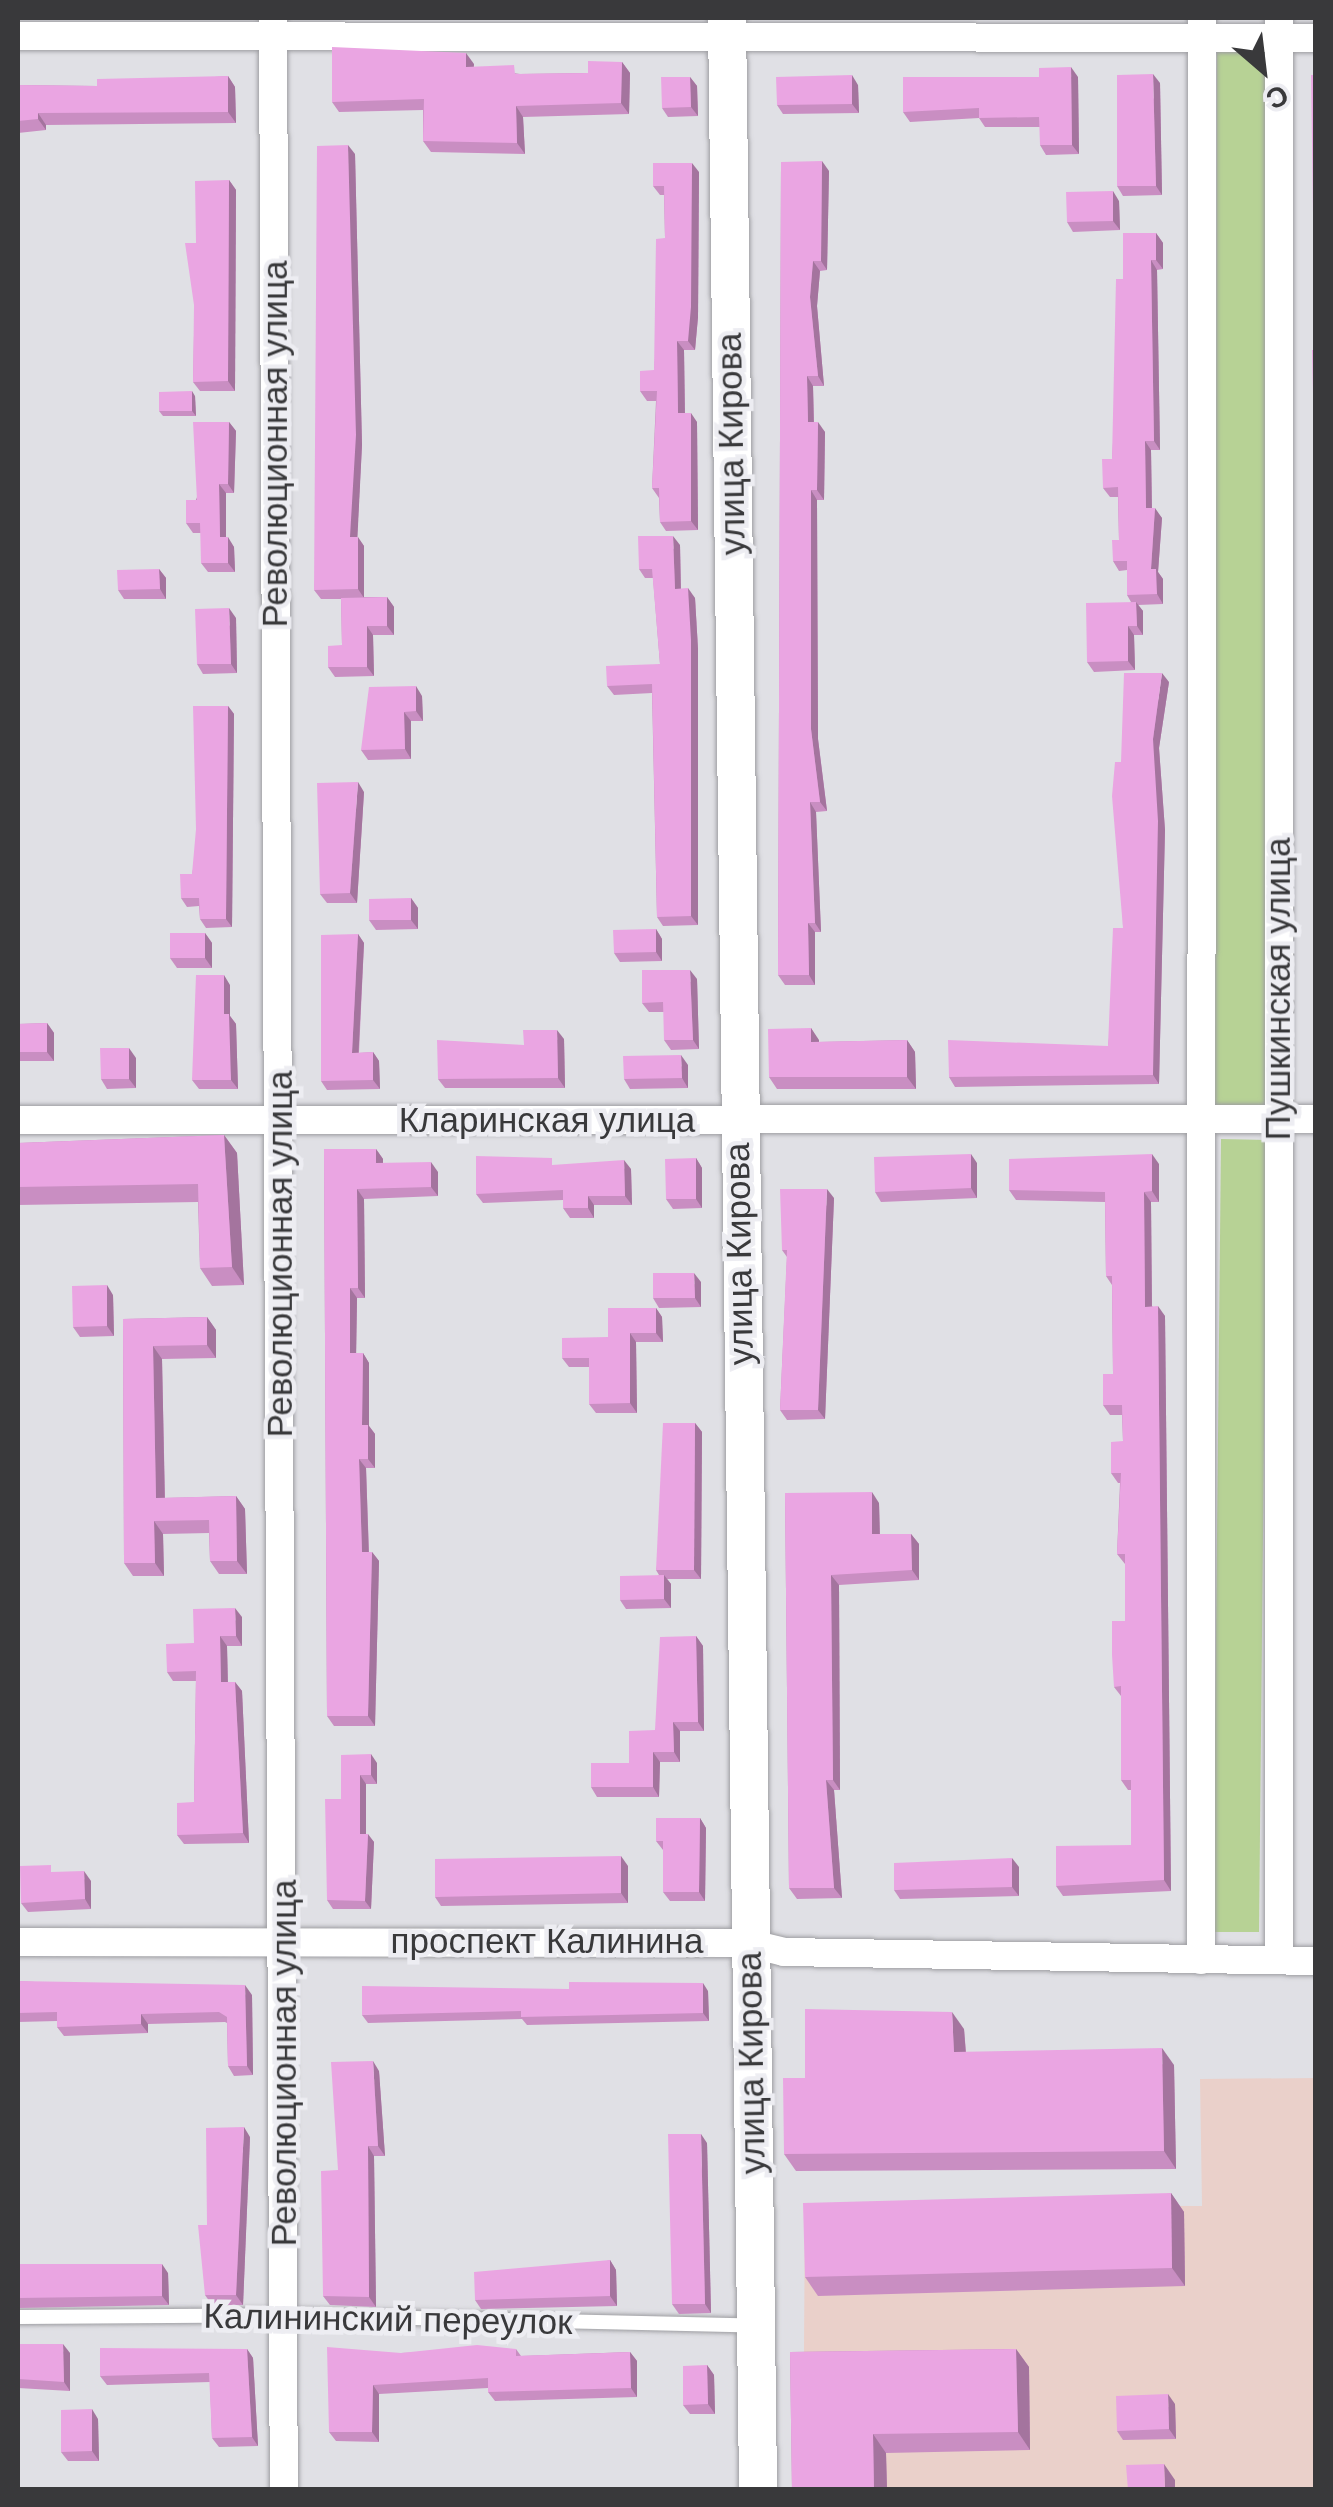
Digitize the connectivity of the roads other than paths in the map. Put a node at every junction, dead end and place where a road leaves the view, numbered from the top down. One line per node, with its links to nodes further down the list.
1 (273, 25): 3 (street); 5 (street); 7 (street, Революционная улица)
2 (1278, 28): 4 (street); 6 (street); 10 (street, Пушкинская улица)
3 (727, 29): 4 (street); 9 (street, улица Кирова)
4 (1202, 29): 12 (street)
5 (18, 36)
6 (1316, 38)
7 (279, 1119): 8 (street, Кларинская улица); 9 (street, Кларинская улица); 13 (street, Революционная улица)
8 (18, 1120)
9 (737, 1120): 12 (street, Кларинская улица); 15 (street, улица Кирова)
10 (1278, 1120): 11 (street, Кларинская улица); 12 (street, Кларинская улица); 17 (street, Пушкинская улица)
11 (1316, 1120)
12 (1201, 1122): 16 (street)
13 (286, 1940): 14 (street, проспект Калинина); 15 (street, проспект Калинина); 19 (street, Революционная улица)
14 (18, 1942)
15 (748, 1942): 16 (street, проспект Калинина); 21 (street, улица Кирова)
16 (1201, 1960): 17 (street, проспект Калинина)
17 (1279, 1960): 18 (street, проспект Калинина)
18 (1316, 1961)
19 (284, 2315): 20 (lane, Калининский переулок); 21 (lane, Калининский переулок); 22 (street, Революционная улица)
20 (18, 2317)
21 (758, 2326): 23 (street, улица Кирова)
22 (284, 2490)
23 (758, 2490)

